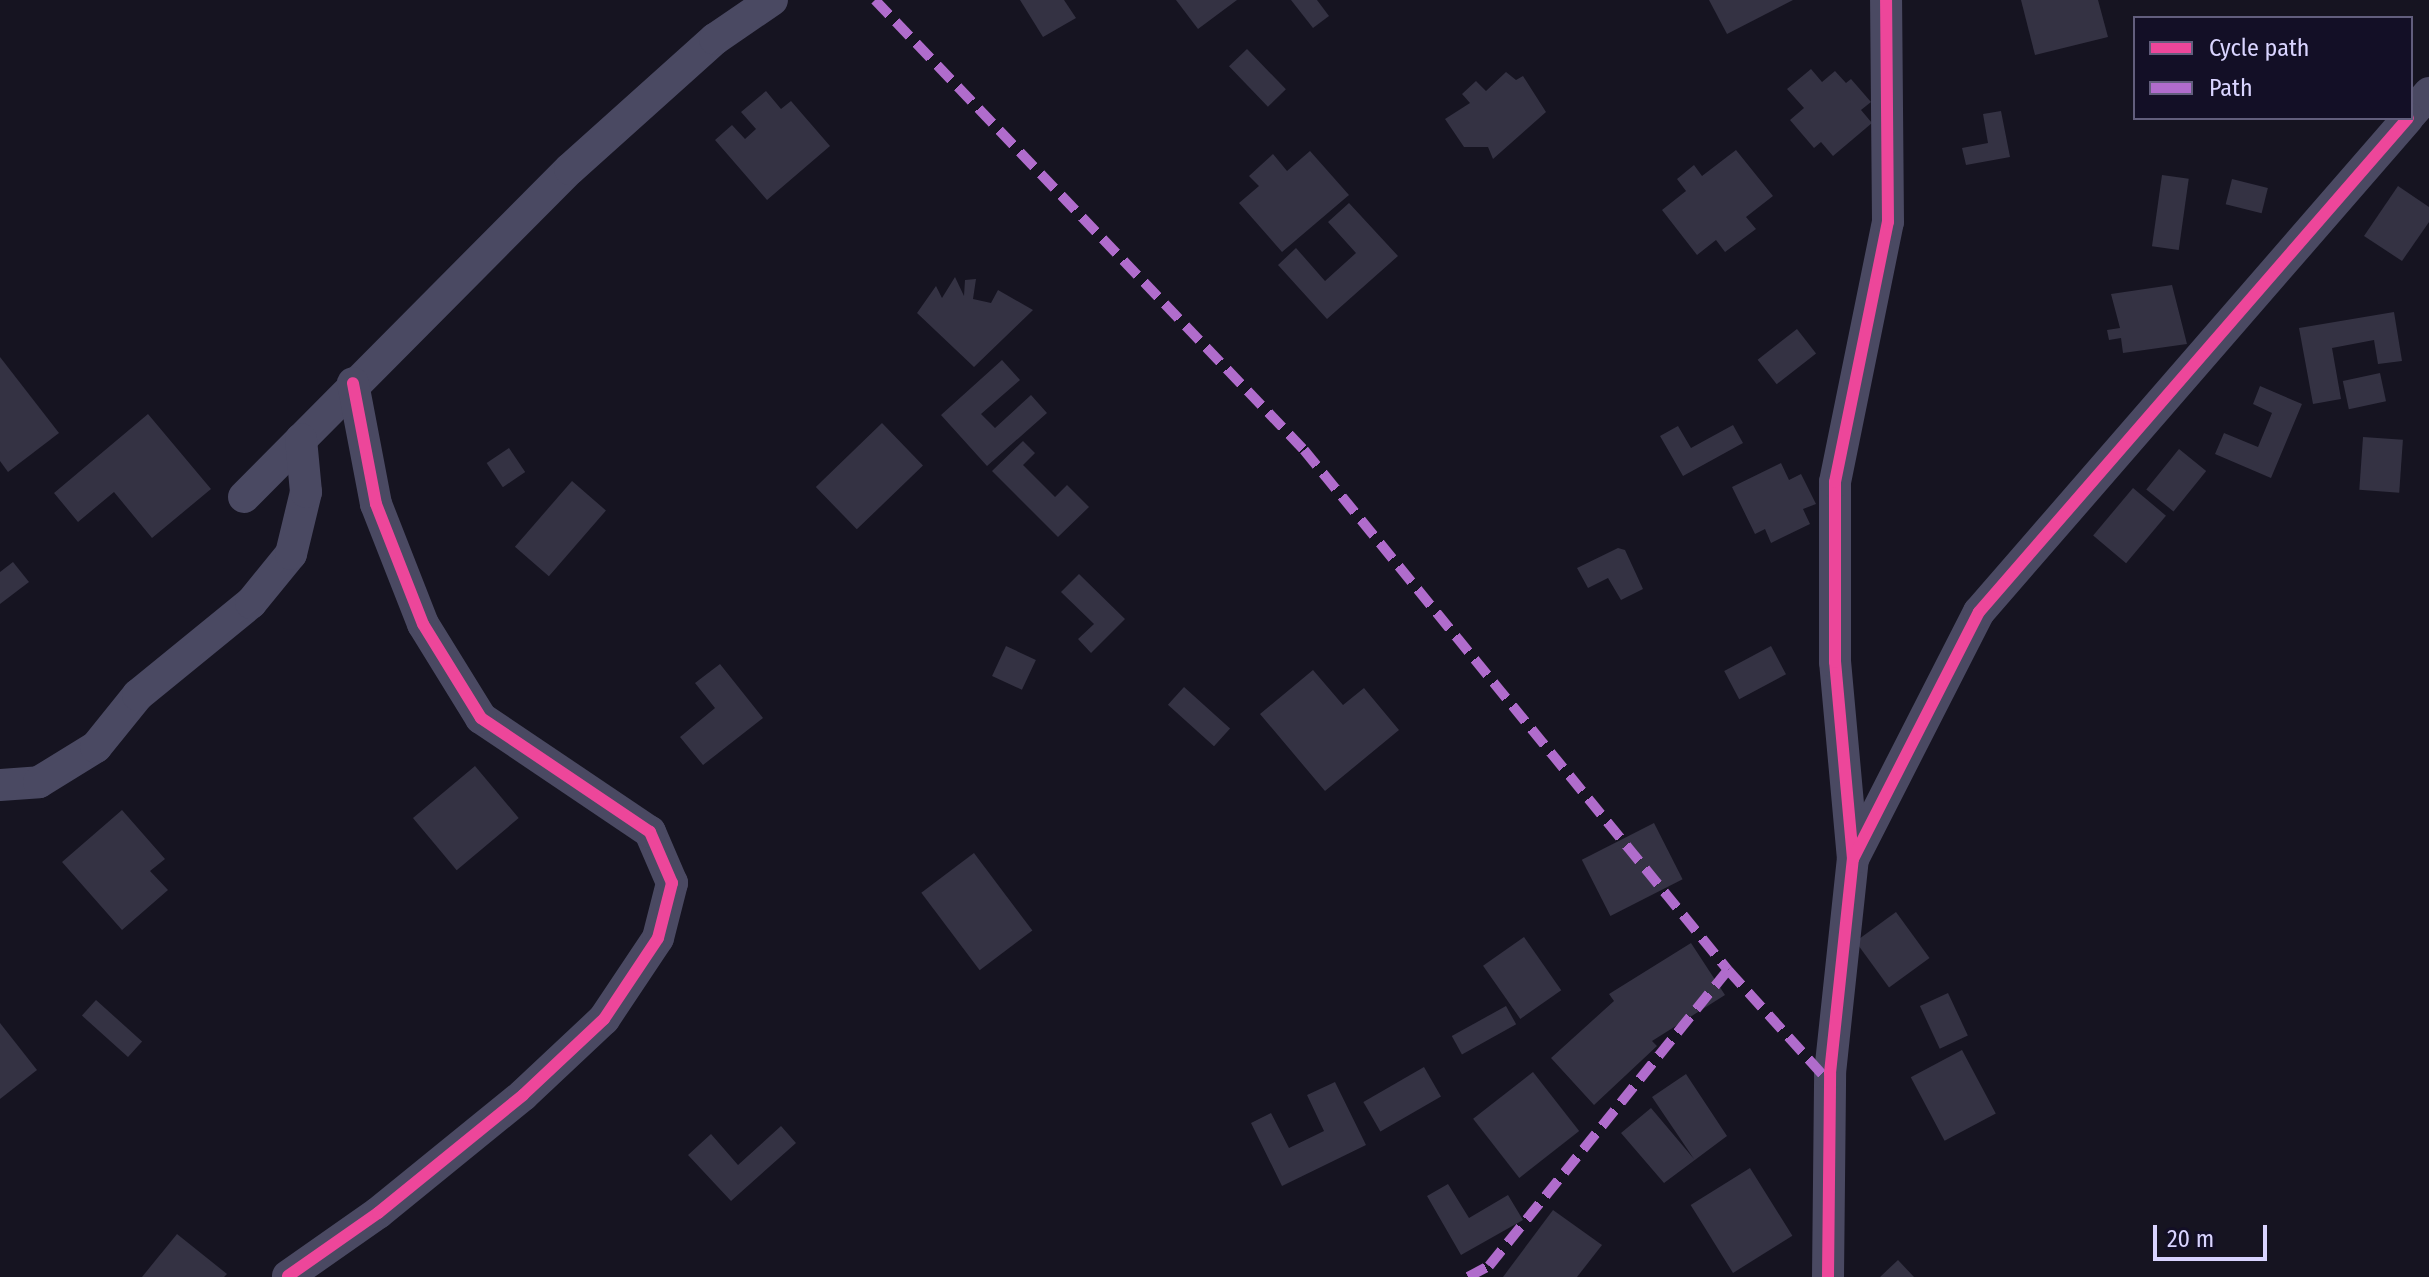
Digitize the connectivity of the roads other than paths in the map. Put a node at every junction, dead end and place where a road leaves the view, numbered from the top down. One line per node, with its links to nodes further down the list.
1 (772, 0): 6 (street)
2 (1886, 0): 10 (street)
3 (2429, 93): 4 (street)
4 (2413, 111)
5 (2406, 120): 10 (street)
6 (353, 383): 7 (street); 12 (street)
7 (301, 439): 8 (street); 9 (street)
8 (244, 497)
9 (0, 785)
10 (1853, 859): 11 (street)
11 (1827, 1239): 13 (street); 14 (street)
12 (288, 1276)
13 (1828, 1277)
14 (1855, 1277)

